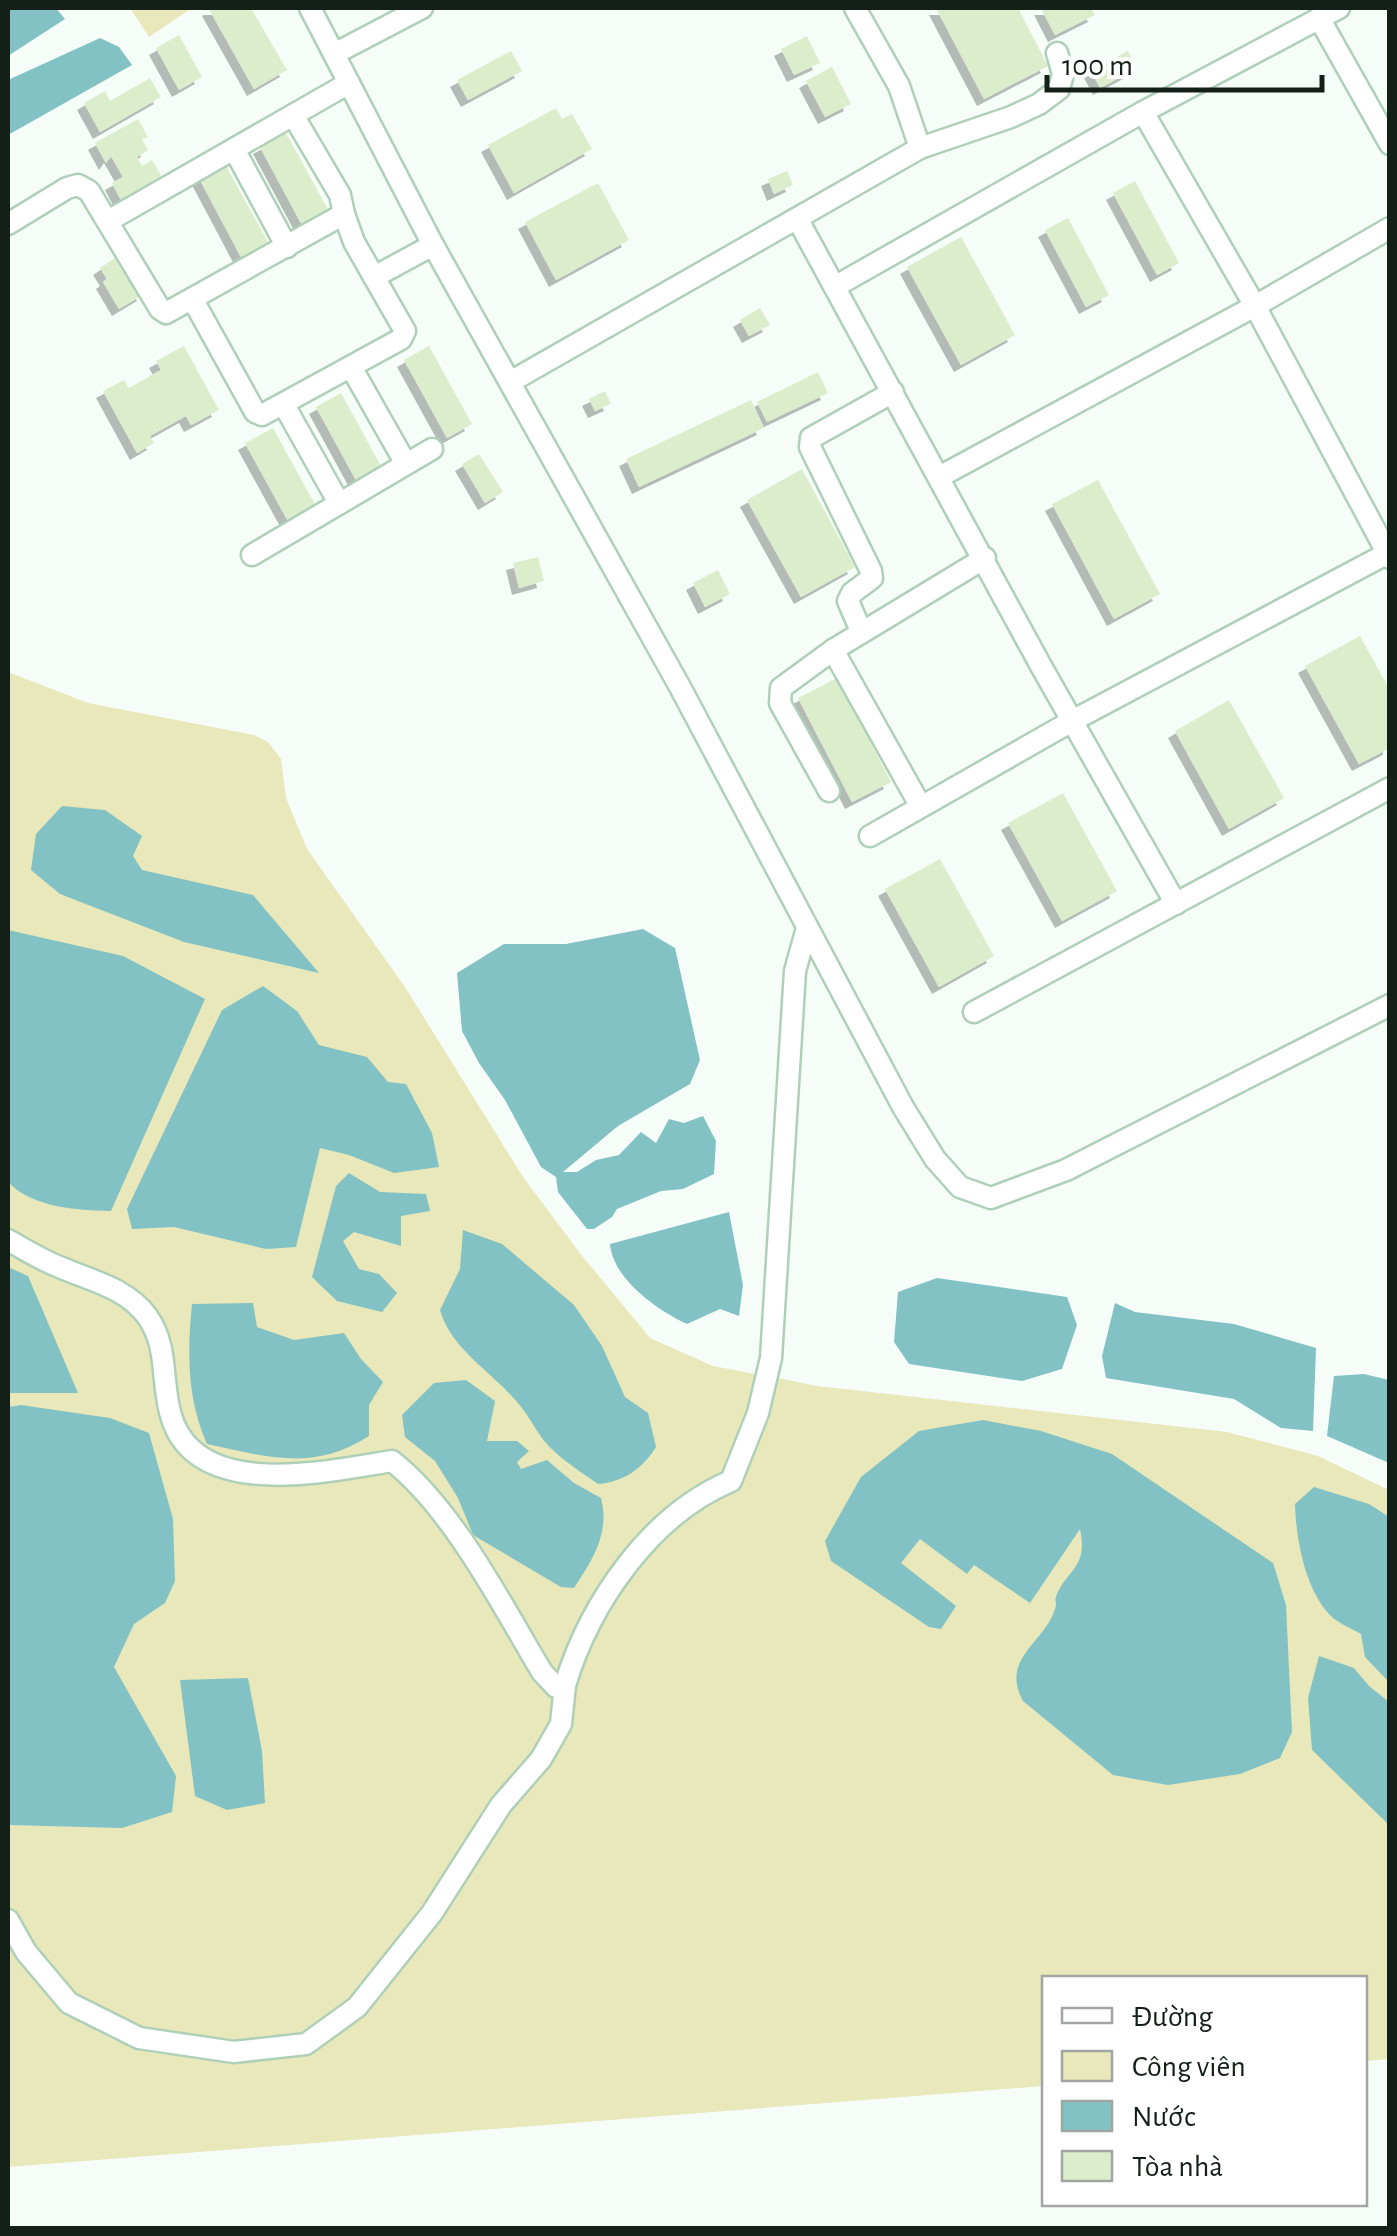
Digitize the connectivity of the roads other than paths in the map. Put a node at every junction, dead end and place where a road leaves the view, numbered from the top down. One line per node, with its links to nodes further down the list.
1 (310, 8): 7 (street)
2 (422, 8): 7 (street)
3 (856, 8): 12 (street)
4 (1339, 8): 5 (street)
5 (1320, 18): 9 (street); 11 (street)
6 (1057, 52): 12 (street)
7 (334, 54): 8 (street)
8 (349, 84): 10 (street); 19 (street)
9 (1143, 112): 22 (street); 24 (street)
10 (293, 114): 13 (street); 14 (street)
11 (1390, 144)
12 (920, 148): 15 (street)
13 (234, 149): 16 (street); 20 (street)
14 (344, 214): 20 (street); 21 (street)
15 (798, 220): 22 (street); 26 (street)
16 (108, 221): 17 (street); 23 (street)
17 (8, 224)
18 (1390, 228): 24 (street)
19 (433, 245): 21 (street); 26 (street)
20 (287, 247): 23 (street)
21 (374, 277): 25 (street)
22 (836, 286): 27 (street)
23 (193, 300): 28 (street)
24 (1255, 306): 31 (street); 34 (street)
25 (351, 367): 28 (street); 30 (street)
26 (510, 382): 44 (street)
27 (893, 392): 31 (street); 36 (street)
28 (284, 405): 32 (street)
29 (432, 448): 30 (street)
30 (406, 464): 32 (street)
31 (939, 477): 35 (street)
32 (339, 503): 33 (street)
33 (252, 555)
34 (1389, 555): 38 (street)
35 (985, 558): 36 (street); 38 (street)
36 (860, 630): 37 (street)
37 (833, 650): 40 (street); 41 (street)
38 (1072, 721): 41 (street); 43 (street)
39 (1390, 788): 43 (street)
40 (829, 791)
41 (920, 805): 42 (street)
42 (870, 836)
43 (1176, 904): 46 (street)
44 (807, 928): 45 (street); 48 (street)
45 (1390, 1005)
46 (974, 1012)
47 (8, 1240): 48 (street)
48 (565, 1685): 49 (street)
49 (8, 1920)

